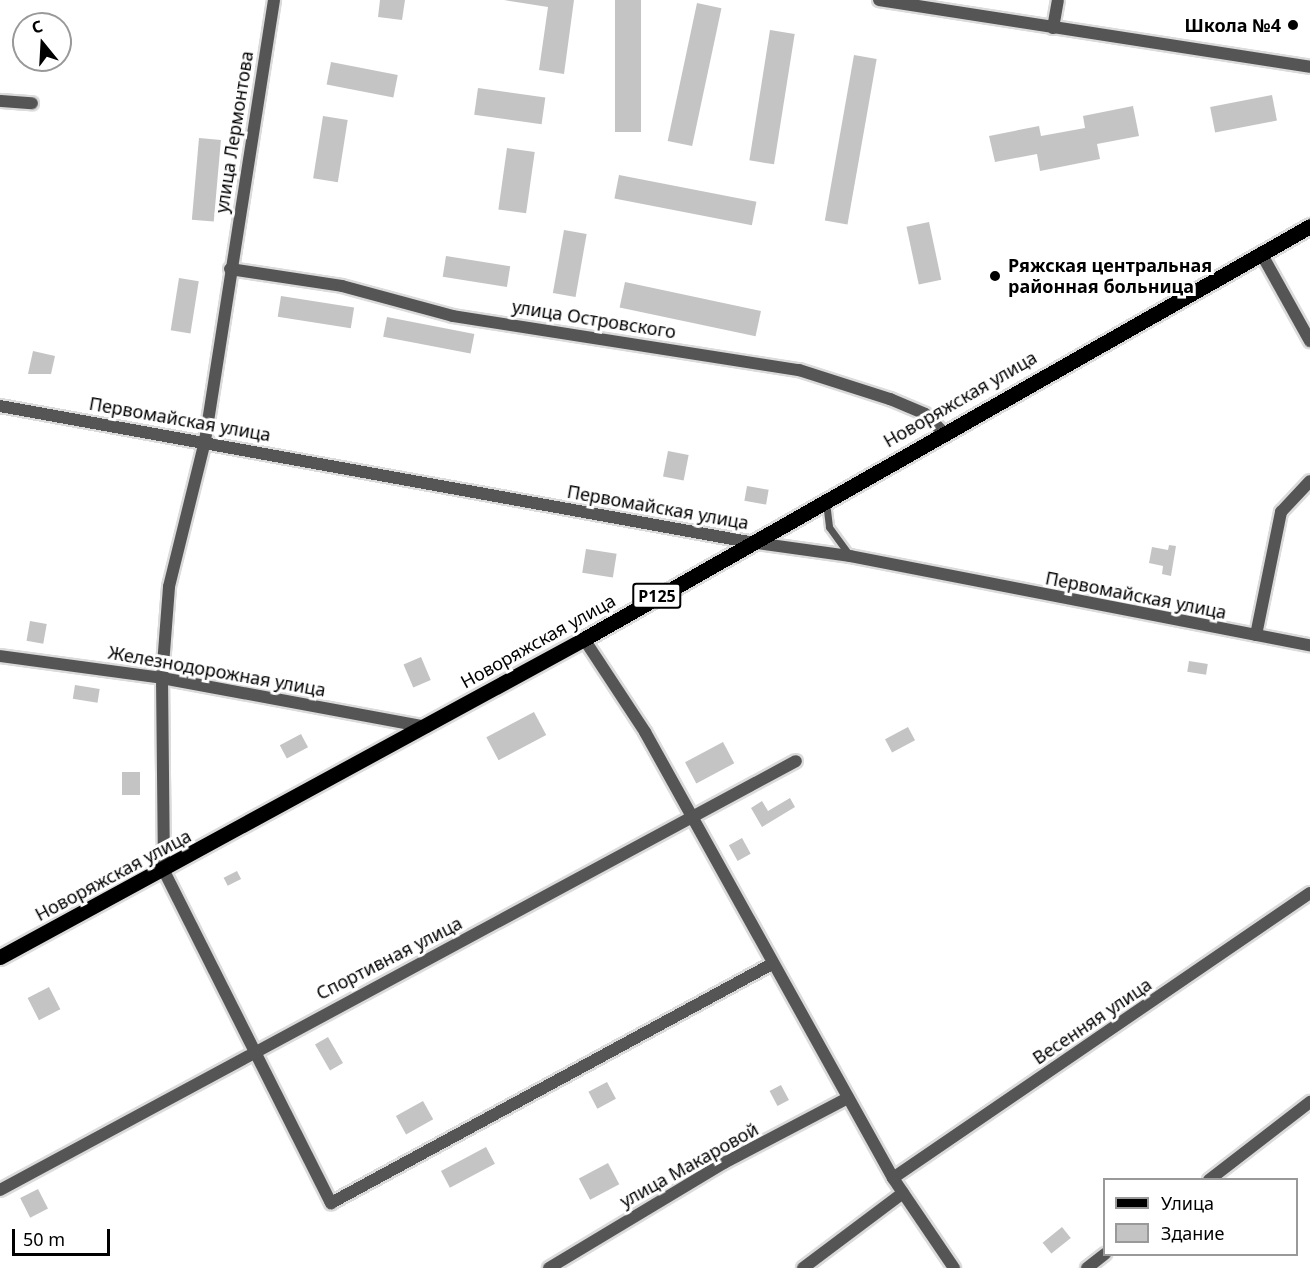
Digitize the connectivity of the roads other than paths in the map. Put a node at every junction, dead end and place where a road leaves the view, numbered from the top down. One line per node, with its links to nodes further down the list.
1 (274, 0): 11 (street, улица Лермонтова)
2 (879, 0): 4 (street)
3 (1058, 0): 5 (street)
4 (919, 4): 5 (street)
5 (1053, 28): 6 (street)
6 (1310, 67)
7 (0, 101): 8 (street)
8 (32, 103)
9 (1310, 226): 10 (main road, Новоряжская улица / Р125)
10 (1261, 253): 12 (street); 14 (main road, Новоряжская улица / Р125)
11 (231, 269): 14 (street, улица Островского); 15 (street, улица Лермонтова)
12 (1310, 341)
13 (0, 406): 15 (street, Первомайская улица)
14 (942, 431): 17 (main road, Новоряжская улица / Р125)
15 (204, 441): 18 (street, Первомайская улица); 24 (street, улица Лермонтова)
16 (1310, 482): 20 (street)
17 (825, 499): 18 (main road, Новоряжская улица / Р125); 19 (lane)
18 (748, 543): 19 (street, Первомайская улица); 21 (main road, Новоряжская улица / Р125)
19 (850, 556): 20 (street, Первомайская улица)
20 (1256, 635): 22 (street, Первомайская улица)
21 (584, 639): 25 (main road, Новоряжская улица / Р125); 27 (street)
22 (1310, 645)
23 (0, 656): 24 (street, Железнодорожная улица)
24 (162, 678): 25 (street, Железнодорожная улица); 28 (street, улица Лермонтова)
25 (426, 727): 28 (main road, Новоряжская улица / Р125)
26 (796, 761): 27 (street, Спортивная улица)
27 (692, 821): 31 (street); 32 (street, Спортивная улица)
28 (164, 871): 30 (main road, Новоряжская улица / Р125); 32 (street)
29 (1310, 893): 35 (street, Весенняя улица)
30 (0, 957)
31 (772, 964): 32 (street); 33 (street)
32 (252, 1050): 37 (street, Спортивная улица)
33 (848, 1098): 35 (street); 40 (street, улица Макаровой)
34 (1310, 1102): 36 (street)
35 (893, 1178): 38 (street)
36 (1210, 1178)
37 (0, 1190)
38 (903, 1193): 41 (street); 42 (street)
39 (1103, 1256): 43 (street)
40 (549, 1268)
41 (803, 1268)
42 (954, 1268)
43 (1087, 1268)

